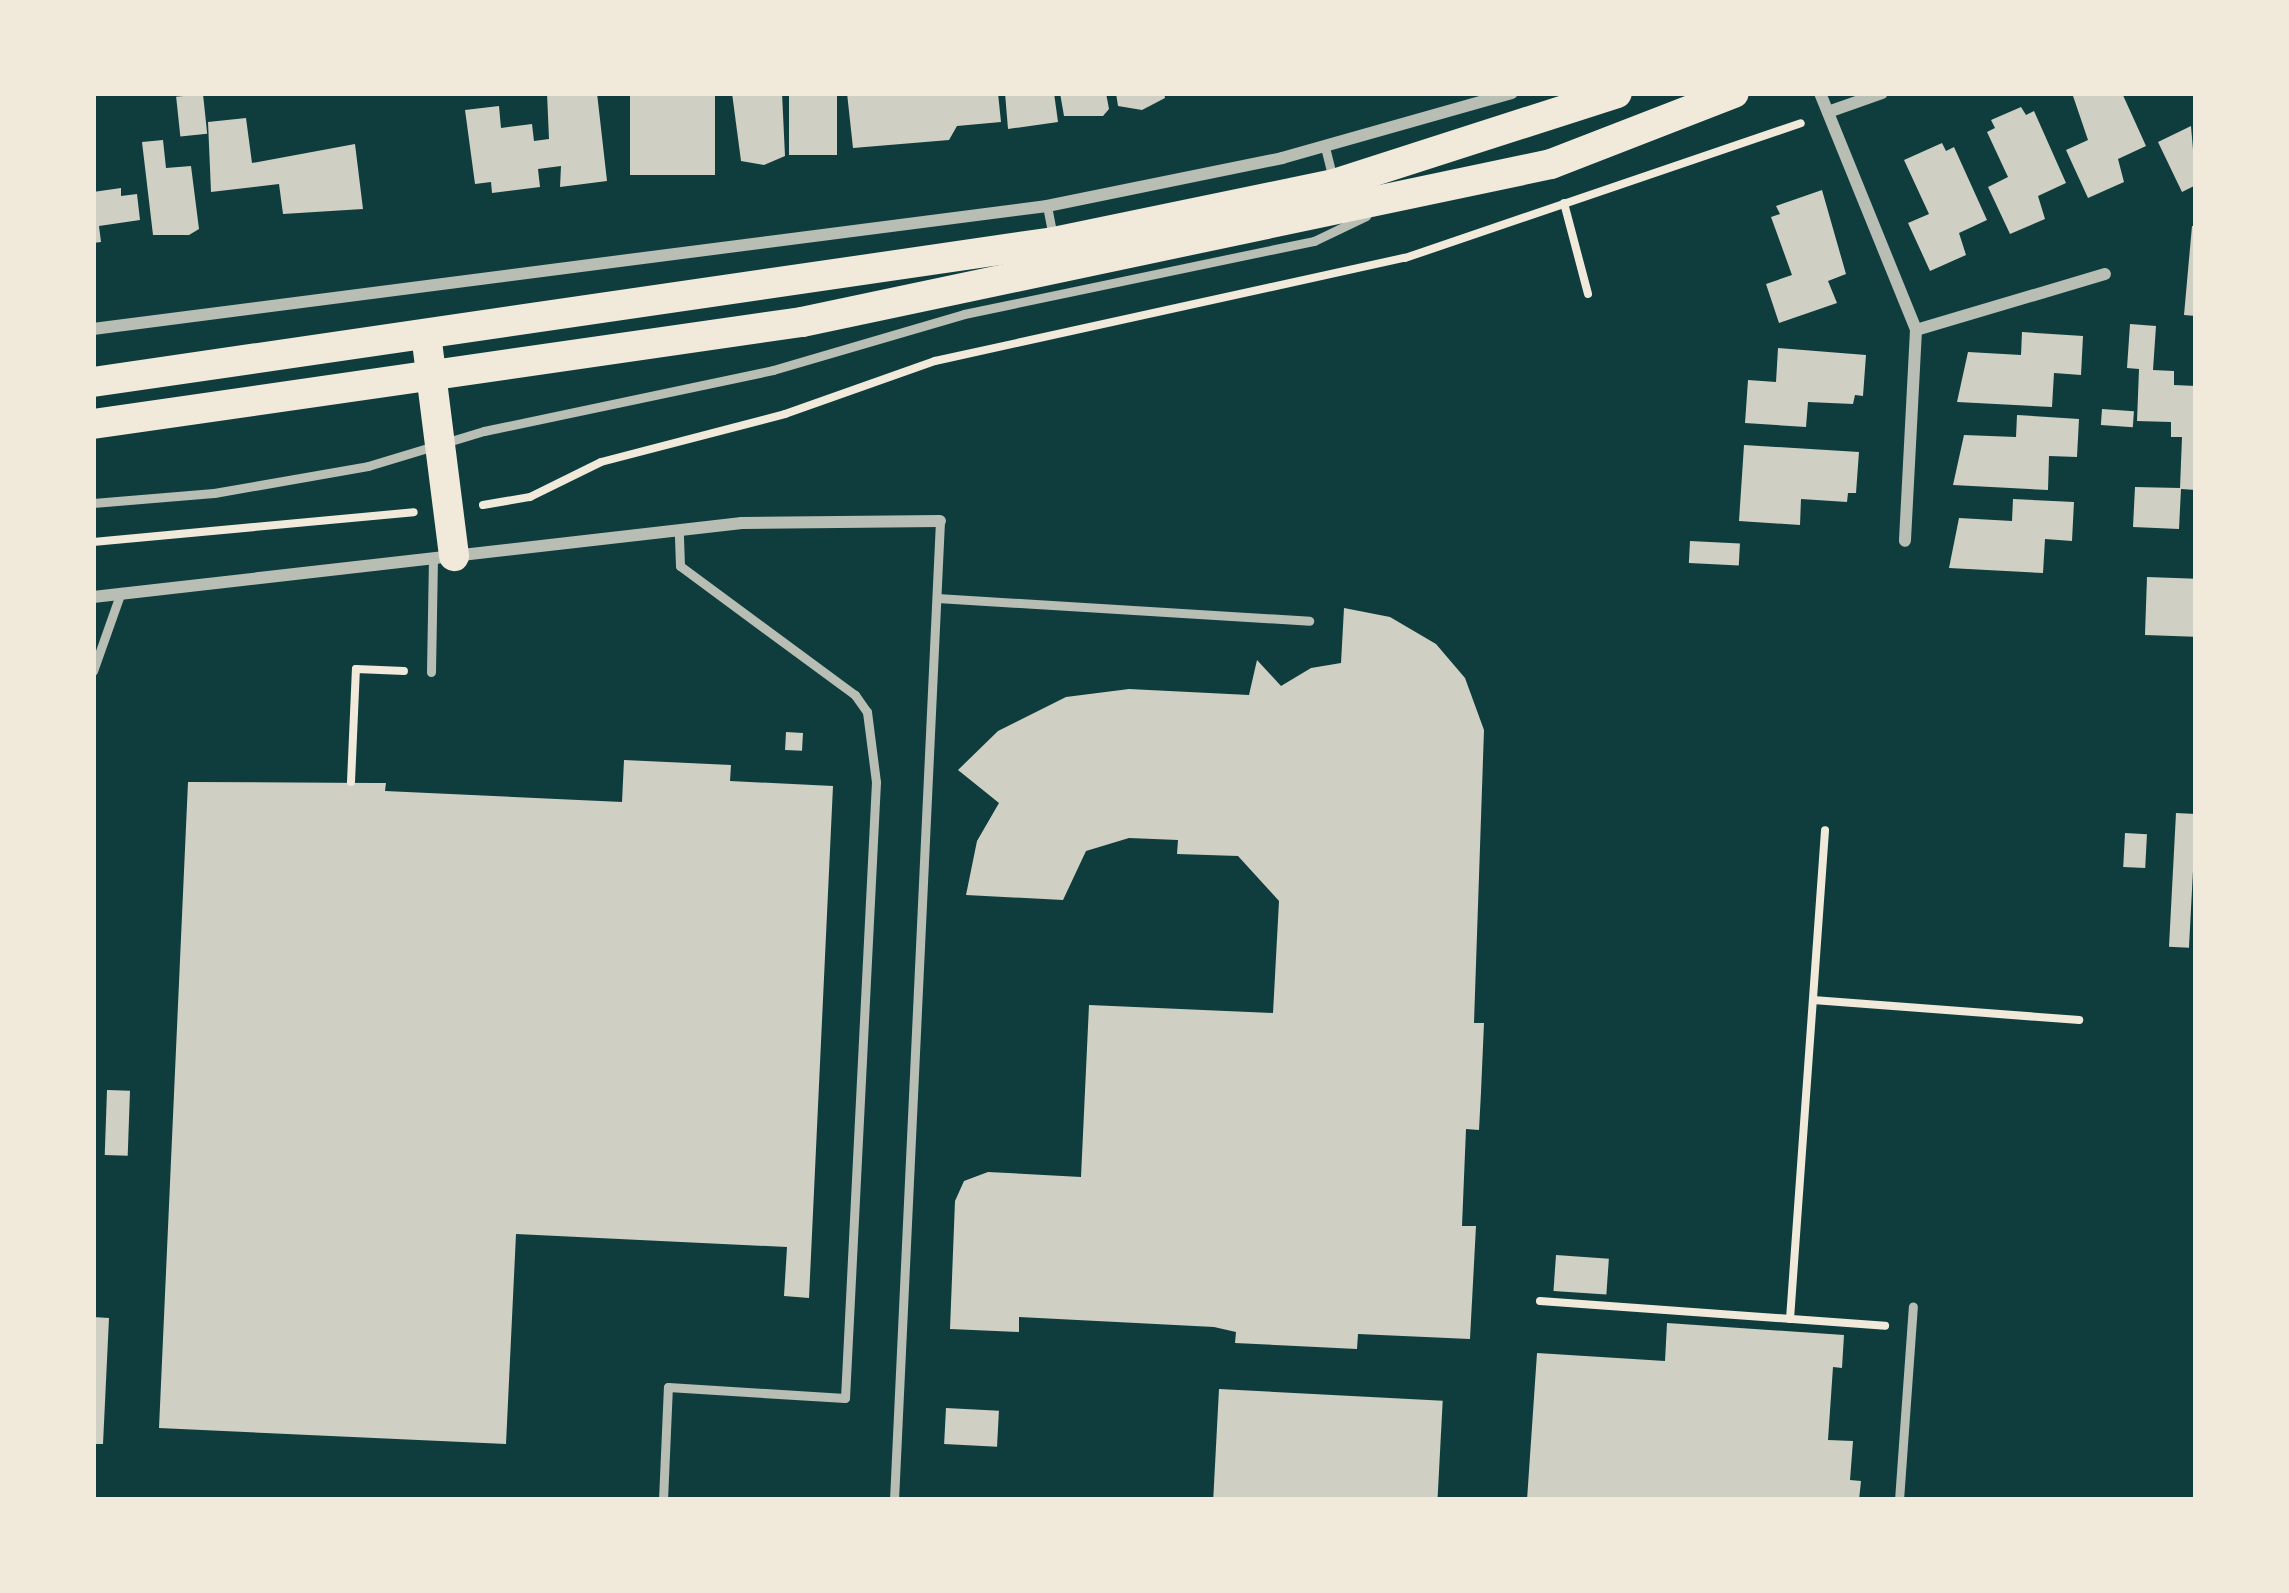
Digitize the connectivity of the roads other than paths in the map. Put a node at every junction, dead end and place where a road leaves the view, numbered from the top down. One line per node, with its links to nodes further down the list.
1 (1512, 93): 7 (street)
2 (1617, 93): 8 (main road)
3 (1734, 93): 9 (main road)
4 (1820, 93): 6 (street)
5 (1882, 93): 6 (street)
6 (1828, 112): 14 (street)
7 (1325, 147): 8 (lane); 10 (street)
8 (1336, 196): 9 (main road); 11 (main road); 16 (main road)
9 (1403, 197): 19 (lane)
10 (1047, 206): 11 (lane); 13 (street)
11 (1054, 242): 15 (main road)
12 (2105, 274): 14 (street)
13 (93, 329)
14 (1916, 330): 23 (street)
15 (426, 334): 16 (main road); 17 (main road)
16 (431, 381): 18 (main road); 19 (main road)
17 (93, 382)
18 (93, 424)
19 (440, 445): 20 (lane); 24 (main road)
20 (93, 503)
21 (940, 521): 22 (street); 27 (lane)
22 (679, 530): 24 (street); 32 (lane)
23 (1905, 542)
24 (443, 557): 25 (street); 30 (lane)
25 (121, 592): 26 (street); 29 (lane)
26 (93, 597)
27 (937, 598): 28 (lane); 33 (lane)
28 (1309, 621)
29 (93, 671)
30 (431, 672)
31 (1913, 1307): 34 (lane)
32 (664, 1500)
33 (894, 1500)
34 (1899, 1500)

